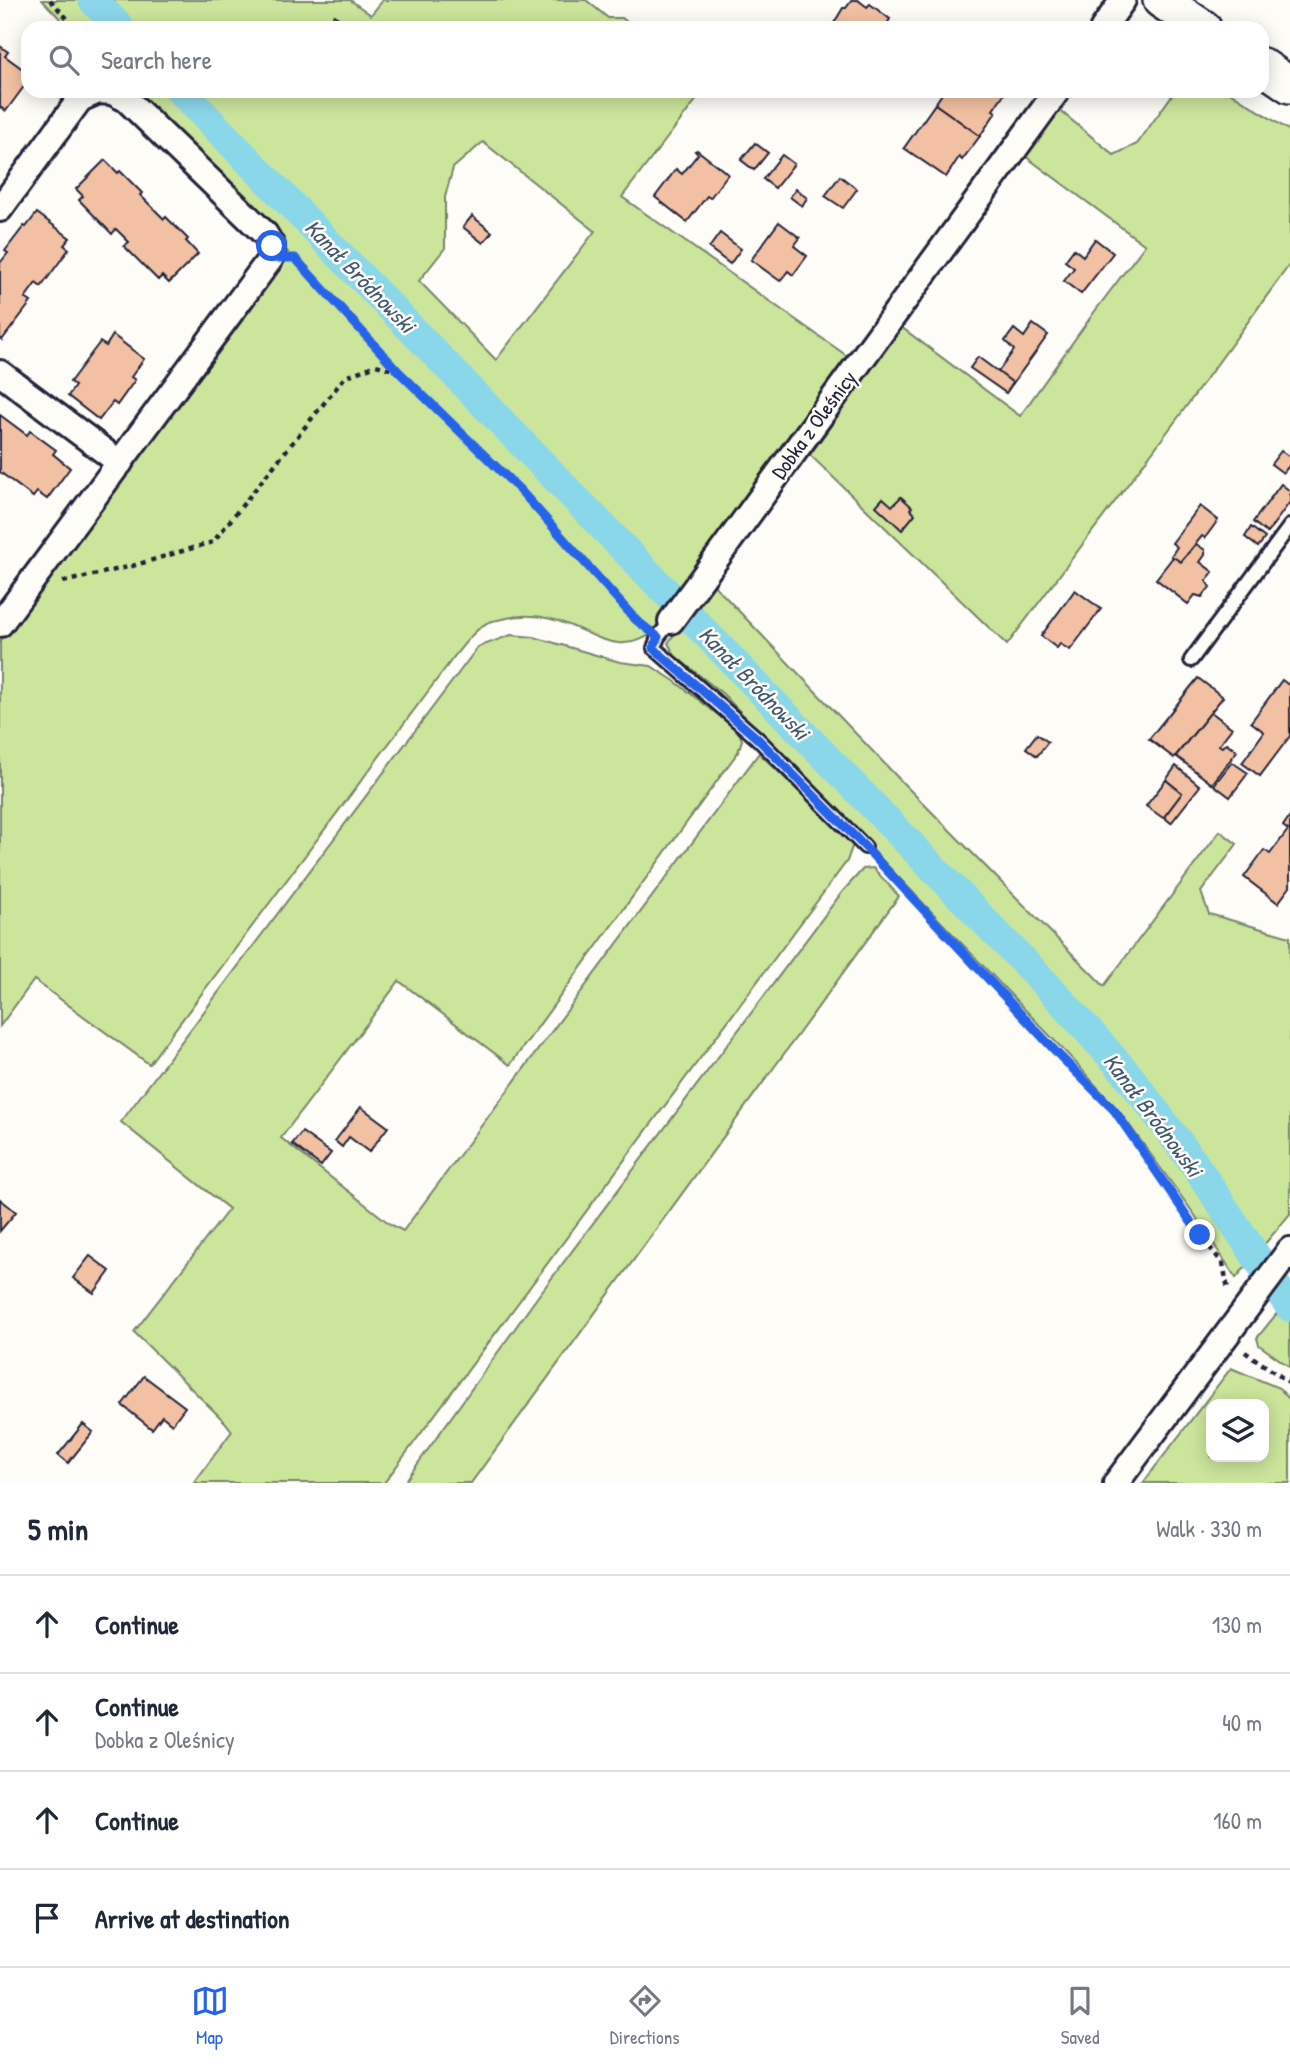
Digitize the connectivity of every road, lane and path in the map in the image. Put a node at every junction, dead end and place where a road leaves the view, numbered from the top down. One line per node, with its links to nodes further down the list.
1 (50, 0): 4 (path)
2 (1123, 0): 5 (street)
3 (1161, 0): 6 (street)
4 (70, 21)
5 (1108, 21)
6 (1192, 21)
7 (1269, 71): 8 (street)
8 (1290, 85)
9 (82, 98): 12 (street)
10 (124, 98): 13 (street)
11 (1052, 98): 20 (street, Dobka z Oleśnicy)
12 (0, 209)
13 (271, 258): 14 (path); 16 (street)
14 (399, 372): 18 (path); 20 (path)
15 (0, 373): 16 (street)
16 (120, 463): 18 (street)
17 (1290, 526): 21 (lane)
18 (24, 591): 19 (street)
19 (0, 624)
20 (665, 629): 22 (lane)
21 (1191, 660)
22 (865, 847): 24 (path)
23 (1290, 1251): 24 (street)
24 (1249, 1304): 25 (street)
25 (1224, 1337): 26 (path); 27 (street)
26 (1290, 1382)
27 (1116, 1483)

